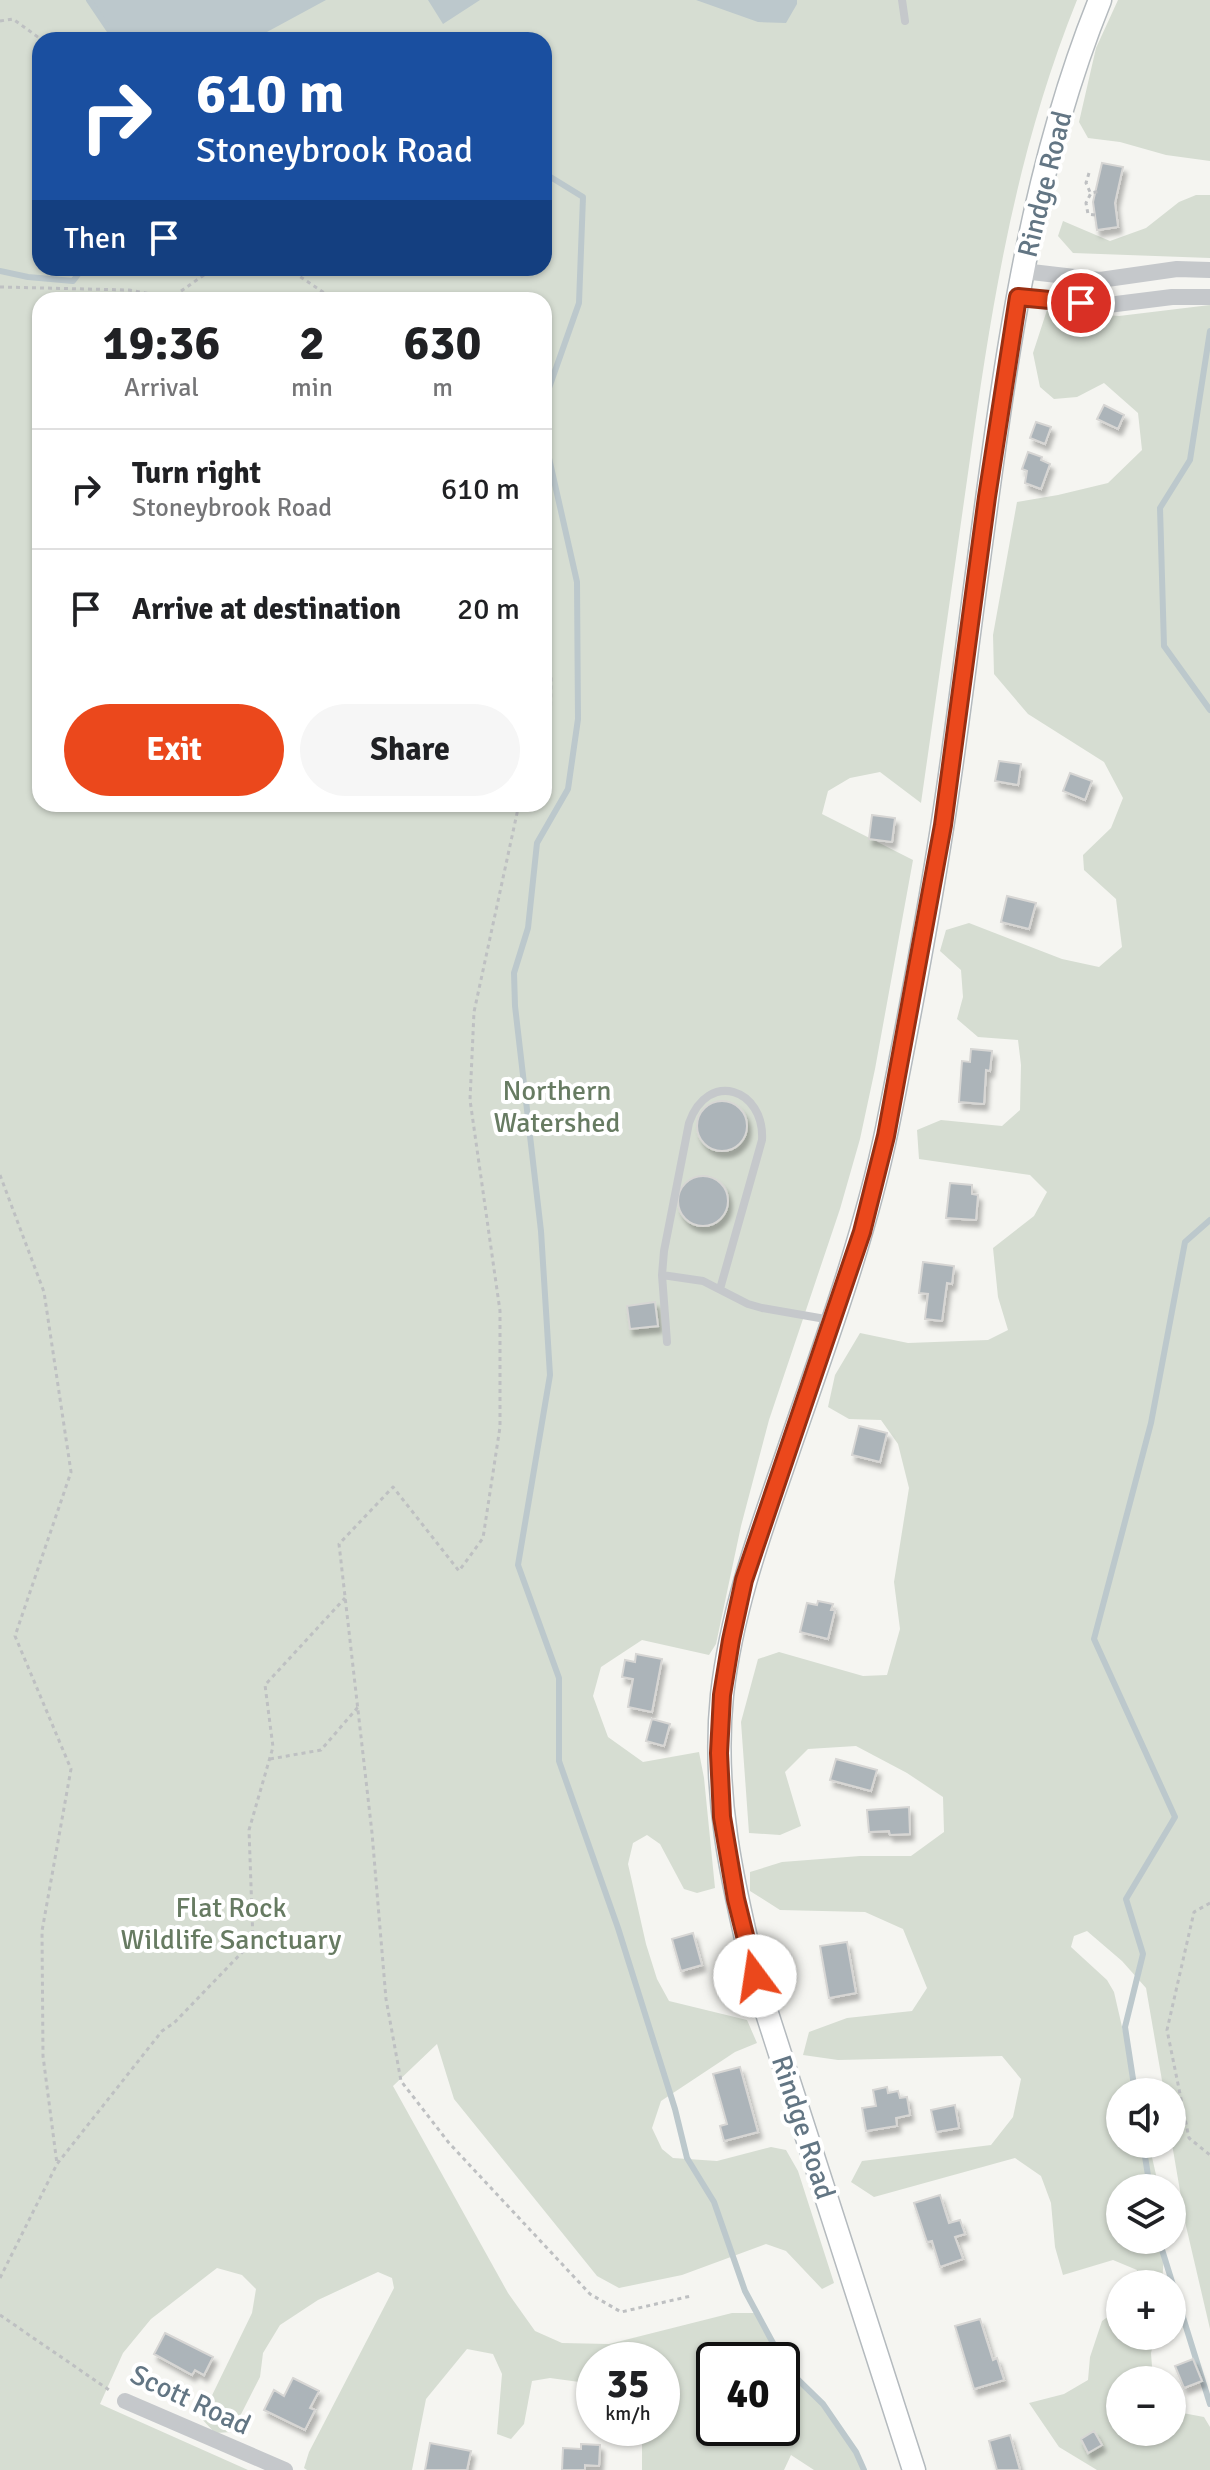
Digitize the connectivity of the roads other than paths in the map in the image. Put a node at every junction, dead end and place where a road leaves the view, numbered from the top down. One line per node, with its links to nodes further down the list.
1 (902, 0): 3 (lane)
2 (1100, 0): 5 (street, Rindge Road)
3 (905, 21)
4 (1210, 270): 5 (street)
5 (1023, 271): 6 (street, Rindge Road)
6 (1018, 297): 7 (street); 10 (street, Rindge Road)
7 (1210, 297)
8 (662, 1275): 9 (lane); 9 (lane); 11 (lane)
9 (720, 1289): 10 (lane)
10 (832, 1320): 14 (street, Rindge Road)
11 (667, 1342)
12 (125, 2401): 13 (street, Scott Road)
13 (285, 2470)
14 (914, 2470)

